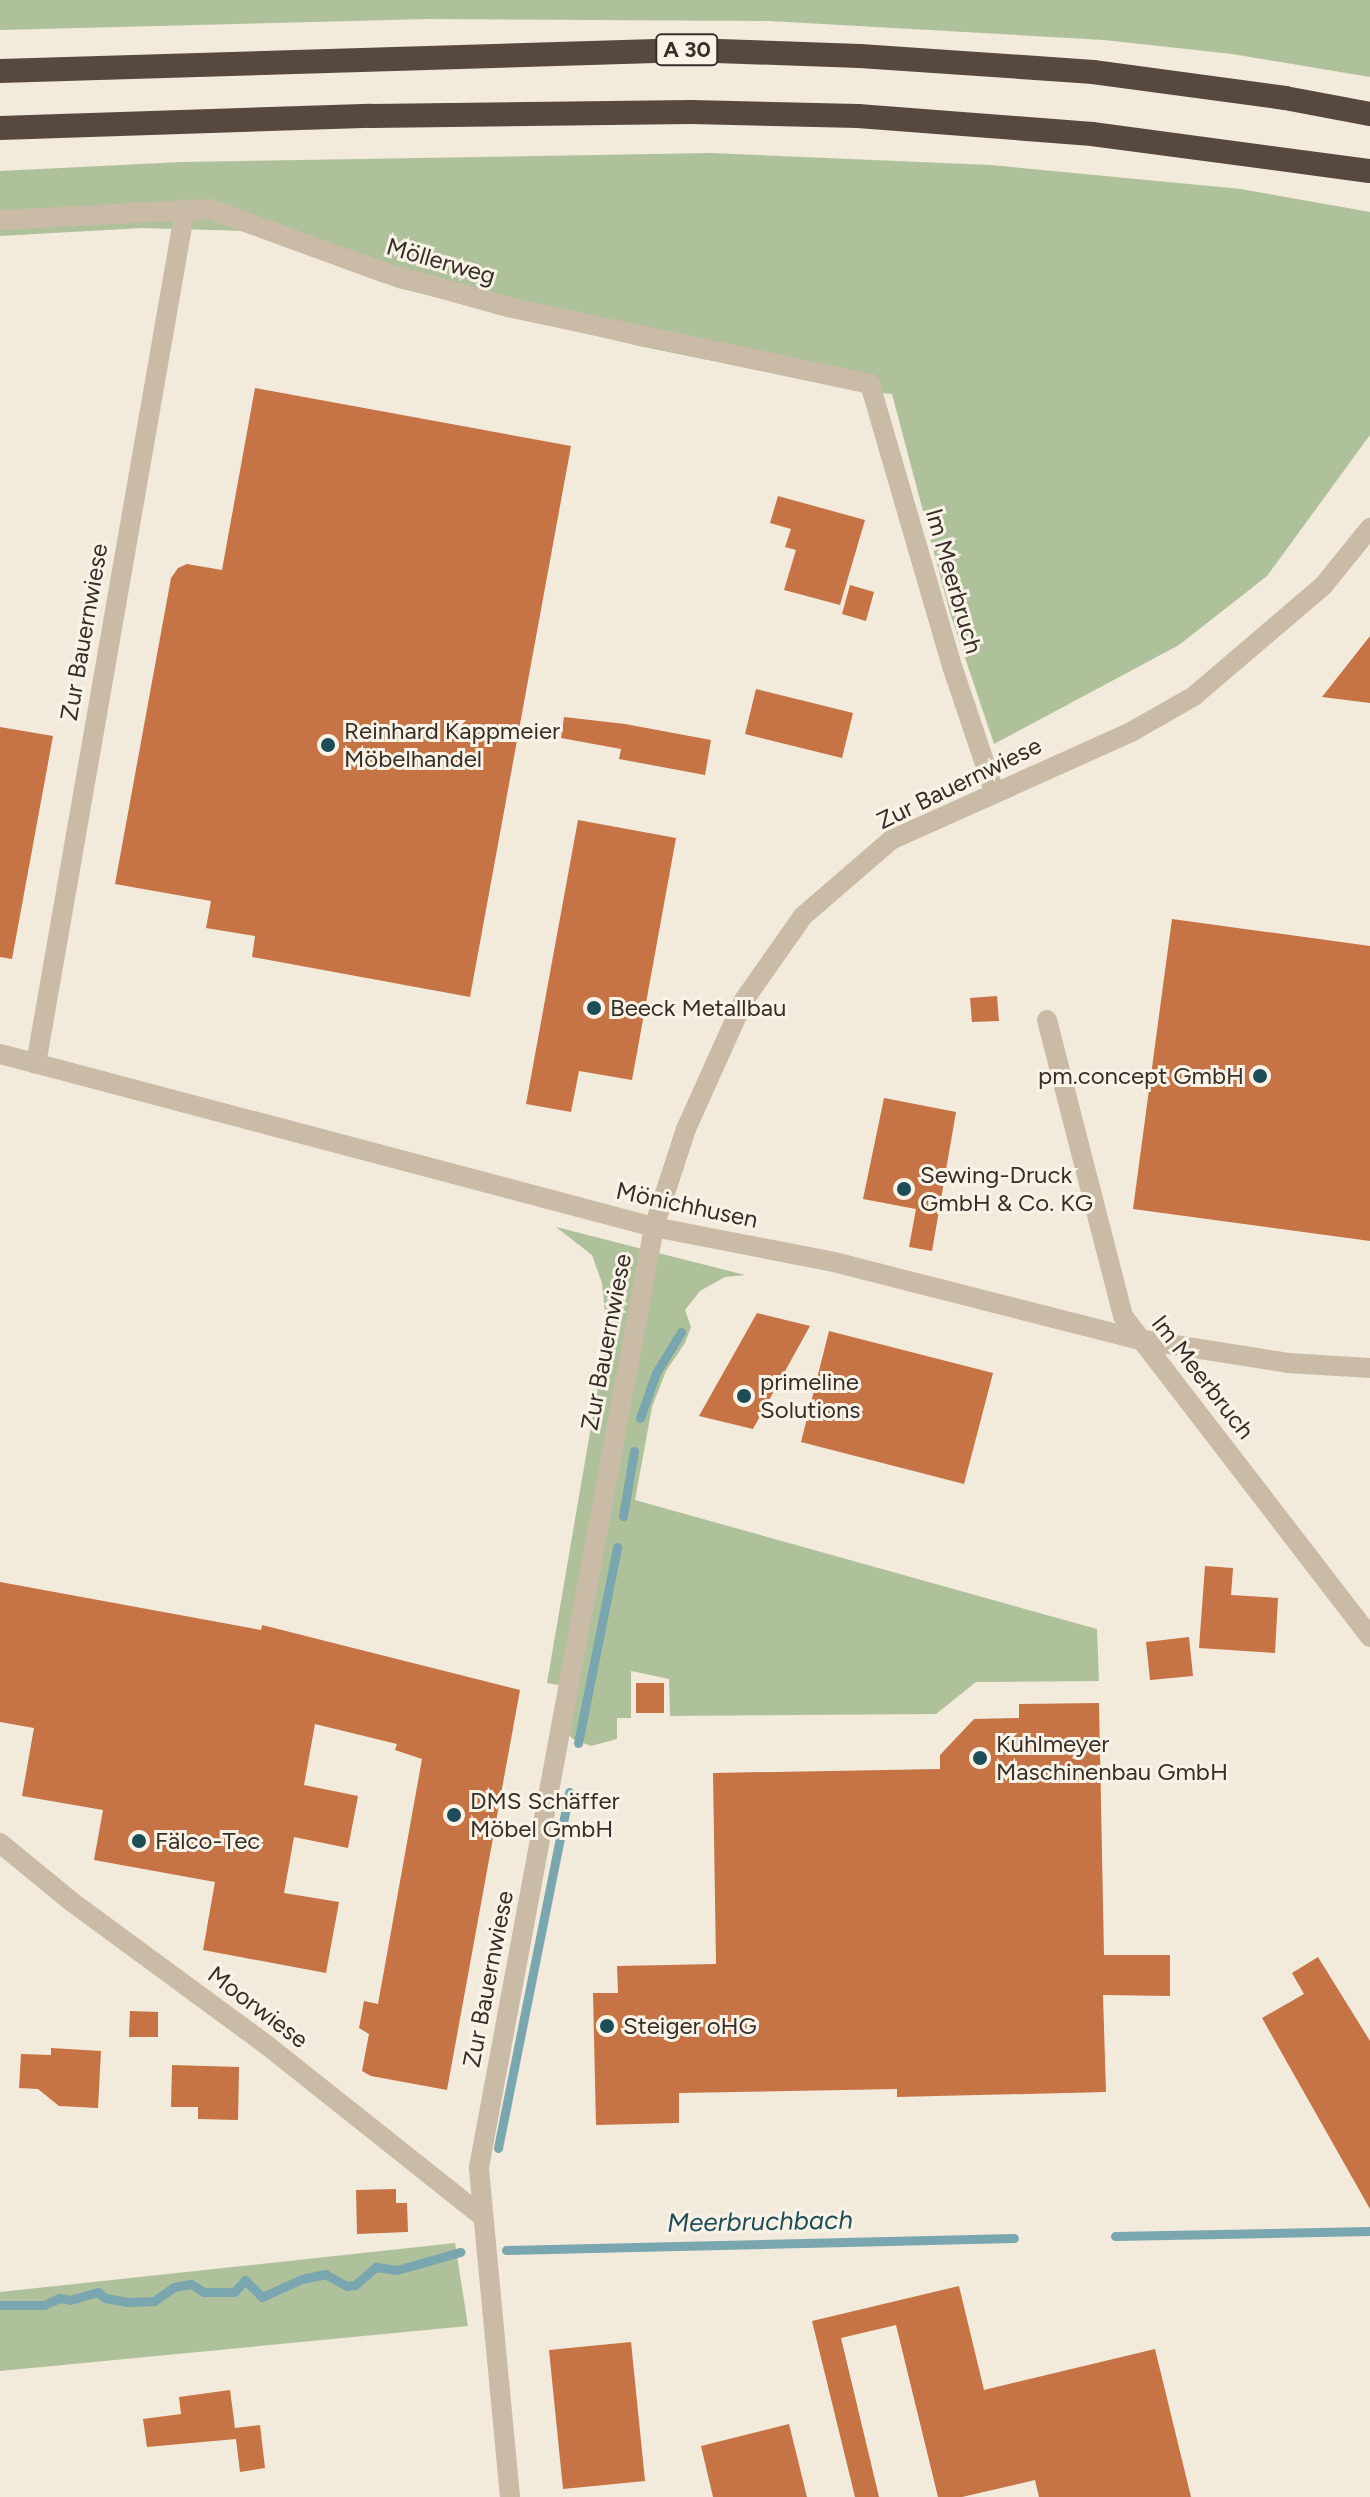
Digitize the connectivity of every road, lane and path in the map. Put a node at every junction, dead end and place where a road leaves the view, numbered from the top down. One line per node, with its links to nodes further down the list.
1 (0, 71): 2 (highway, A 30)
2 (1370, 114)
3 (0, 128): 4 (highway)
4 (1370, 171)
5 (185, 209): 6 (street, Möllerweg); 7 (street, Möllerweg); 12 (street, Zur Bauernwiese)
6 (0, 220)
7 (870, 384): 9 (street, Im Meerbruch)
8 (1370, 528): 9 (street, Zur Bauernwiese)
9 (994, 791): 13 (street, Zur Bauernwiese)
10 (1047, 1020): 14 (street, Im Meerbruch)
11 (0, 1054): 12 (street, Mönichhusen)
12 (36, 1064): 13 (street, Mönichhusen)
13 (654, 1227): 14 (street, Mönichhusen); 18 (street, Zur Bauernwiese)
14 (1137, 1339): 15 (street, Mönichhusen); 16 (street, Im Meerbruch)
15 (1370, 1368)
16 (1370, 1637)
17 (0, 1843): 18 (street, Moorwiese)
18 (482, 2216): 19 (street, Zur Bauernwiese)
19 (510, 2497)

